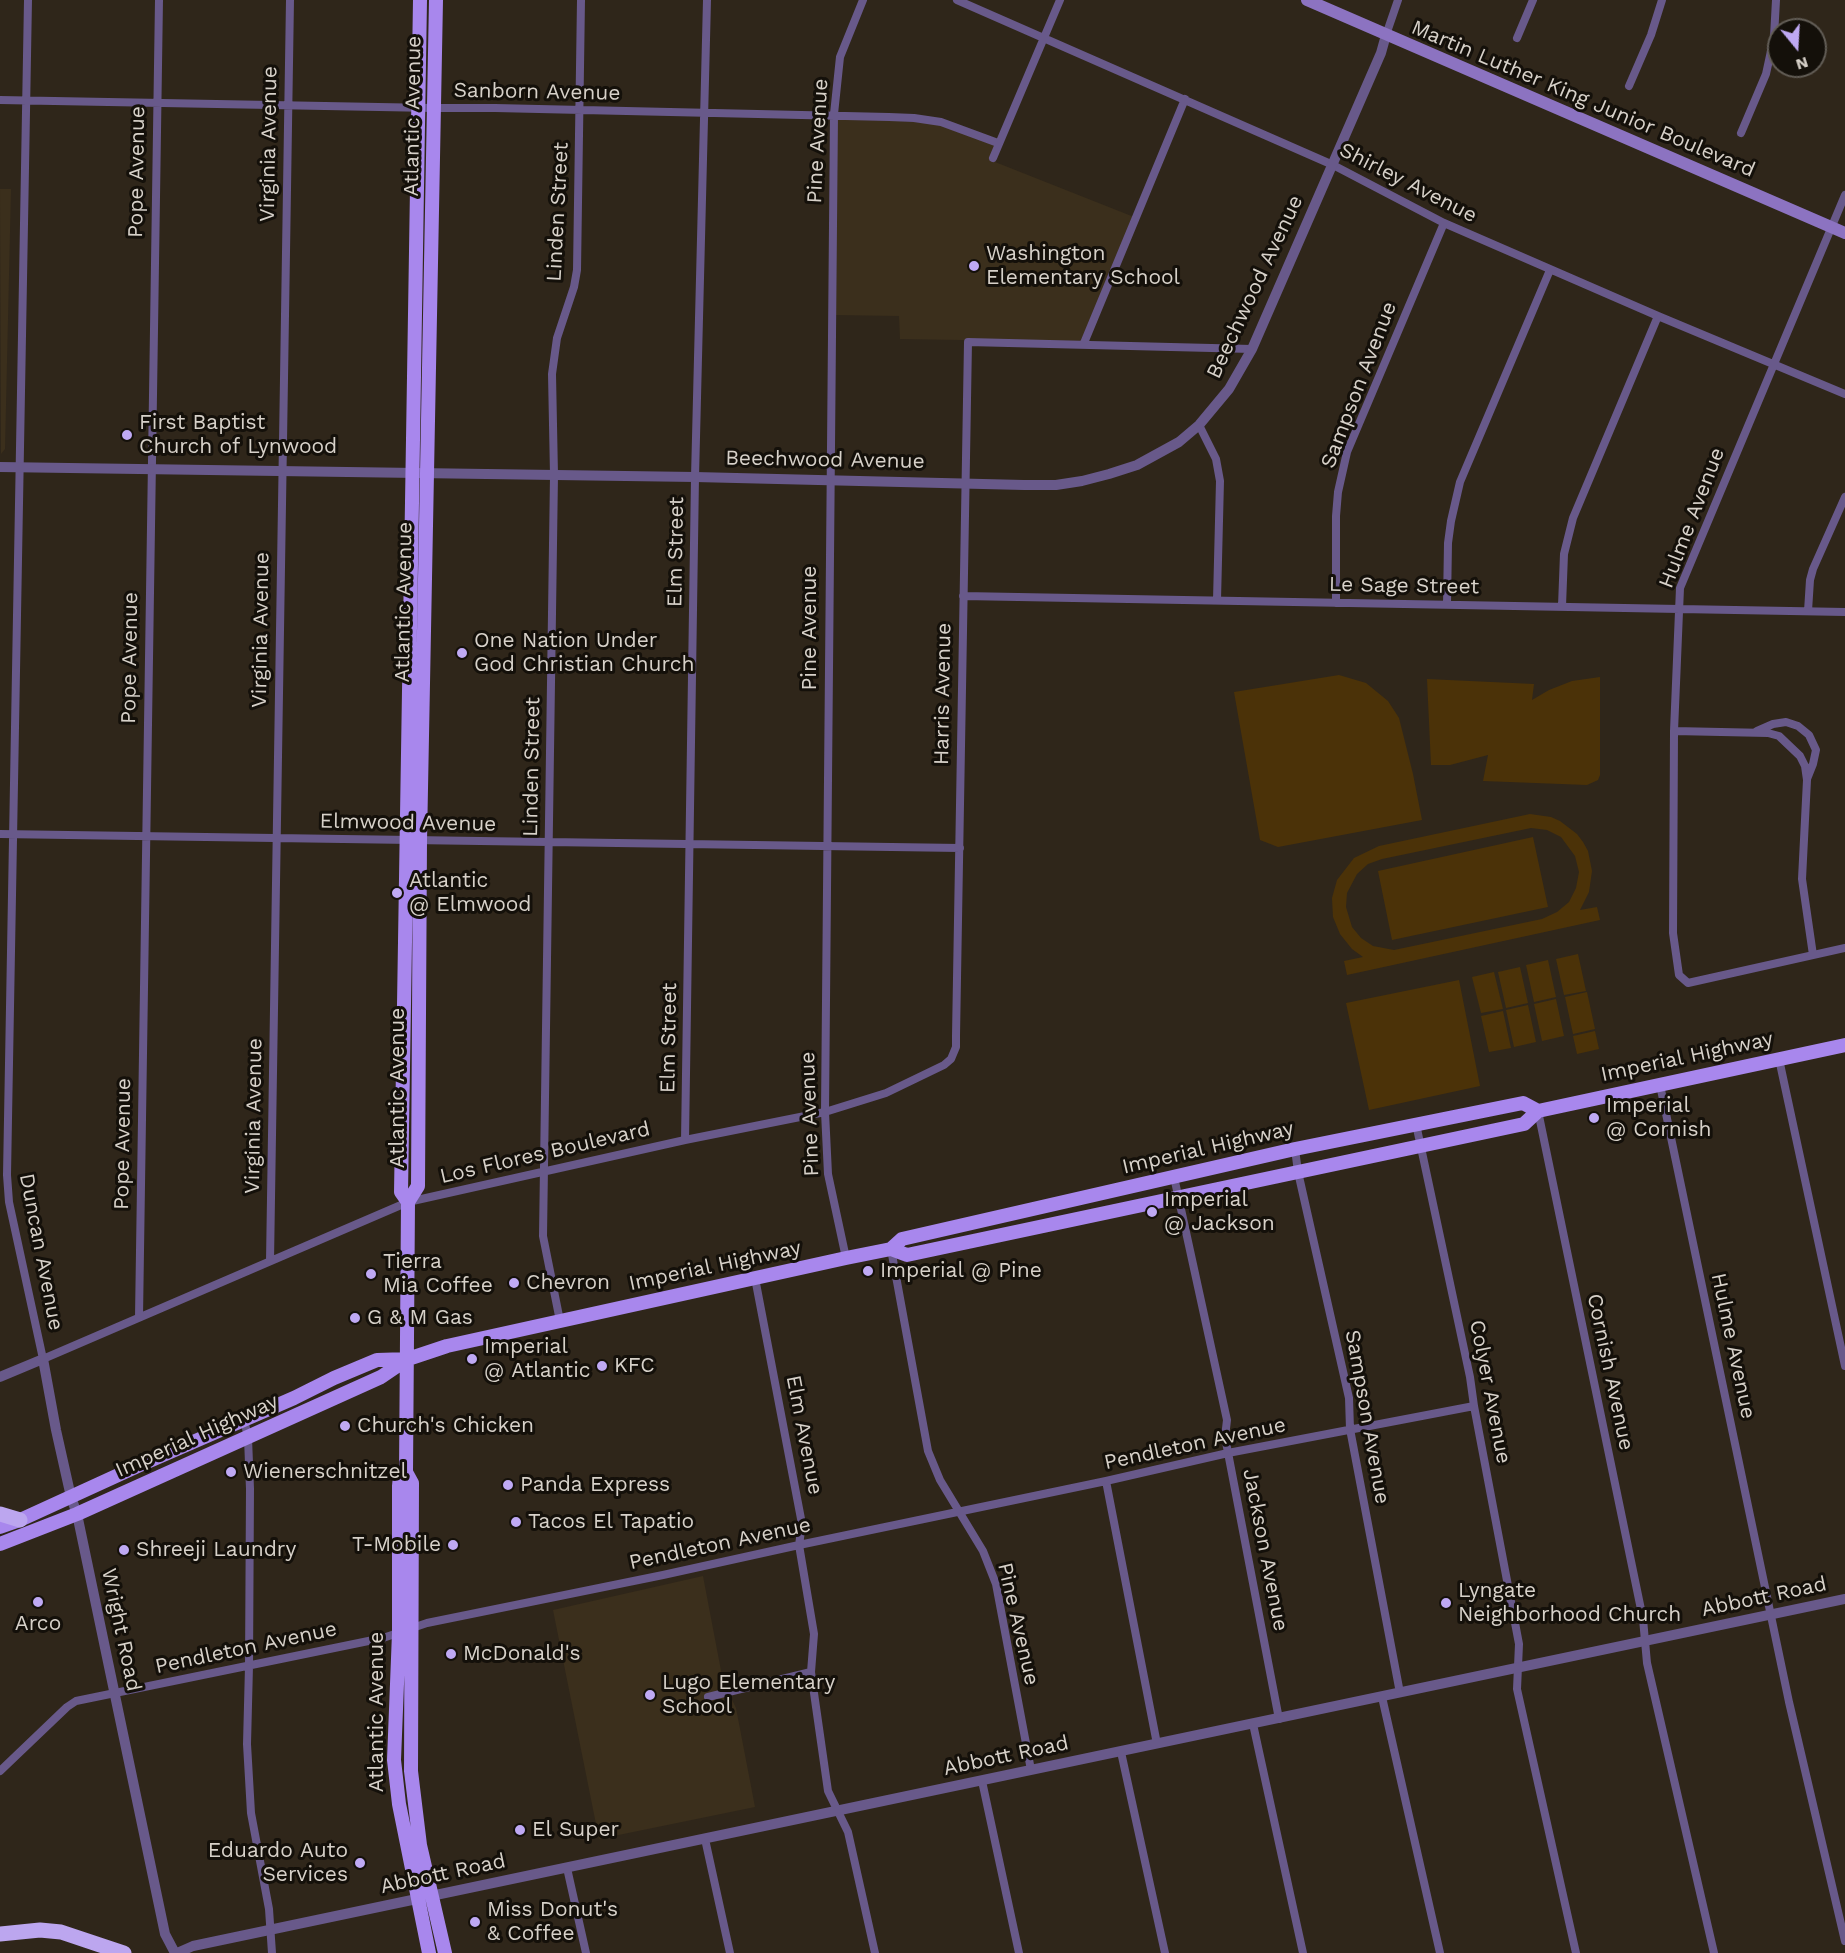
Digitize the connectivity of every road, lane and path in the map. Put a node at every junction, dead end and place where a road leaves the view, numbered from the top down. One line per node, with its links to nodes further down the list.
1 (28, 0): 22 (street, Duncan Avenue)
2 (159, 0): 23 (street, Pope Avenue)
3 (290, 0): 24 (street, Virginia Avenue)
4 (420, 0): 25 (main road, Atlantic Avenue)
5 (436, 0): 26 (main road, Atlantic Avenue)
6 (581, 0): 27 (street, Linden Street)
7 (707, 0): 28 (street, Elm Street)
8 (863, 0): 29 (street, Pine Avenue)
9 (957, 0): 17 (street, Shirley Avenue)
10 (1060, 0): 17 (street)
11 (1306, 0): 16 (main road, Martin Luther King Junior Boulevard)
12 (1398, 0): 16 (street)
13 (1533, 0): 18 (street)
14 (1662, 0): 19 (street)
15 (1776, 0): 30 (street)
16 (1386, 35): 33 (street, Beechwood Avenue); 36 (main road, Martin Luther King Junior Boulevard)
17 (1044, 37): 20 (street, Shirley Avenue); 31 (street)
18 (1517, 38)
19 (1629, 87)
20 (1185, 99): 33 (street, Shirley Avenue); 40 (street)
21 (0, 100): 22 (street, Sanborn Avenue)
22 (26, 101): 23 (street, Sanborn Avenue); 46 (street, Duncan Avenue)
23 (156, 103): 24 (street, Sanborn Avenue); 47 (street, Pope Avenue)
24 (288, 105): 25 (street, Sanborn Avenue); 48 (street, Virginia Avenue)
25 (418, 108): 26 (street, Sanborn Avenue); 49 (main road, Atlantic Avenue)
26 (433, 108): 27 (street, Sanborn Avenue); 49 (main road, Atlantic Avenue)
27 (580, 110): 28 (street, Sanborn Avenue); 50 (street, Linden Street)
28 (703, 112): 29 (street, Sanborn Avenue); 51 (street, Elm Street)
29 (834, 114): 31 (street, Sanborn Avenue); 52 (street, Pine Avenue)
30 (1741, 133)
31 (998, 143): 32 (street)
32 (993, 158)
33 (1333, 165): 35 (street, Shirley Avenue); 41 (street, Beechwood Avenue)
34 (1845, 195): 36 (street, Hulme Avenue)
35 (1444, 223): 38 (street, Shirley Avenue); 57 (street, Sampson Avenue)
36 (1832, 227): 37 (main road, Martin Luther King Junior Boulevard); 42 (street, Hulme Avenue)
37 (1845, 233)
38 (1550, 270): 39 (street, Shirley Avenue); 58 (street)
39 (1658, 316): 42 (street, Shirley Avenue); 59 (street)
40 (1084, 343): 41 (street); 53 (street, Harris Avenue)
41 (1252, 349): 44 (street, Beechwood Avenue)
42 (1774, 364): 43 (street, Shirley Avenue); 60 (street, Hulme Avenue)
43 (1845, 394)
44 (1199, 425): 53 (street, Beechwood Avenue); 56 (street)
45 (0, 467): 46 (street, Beechwood Avenue)
46 (20, 468): 47 (street, Beechwood Avenue); 67 (street, Duncan Avenue)
47 (151, 470): 48 (street, Beechwood Avenue); 68 (street, Pope Avenue)
48 (282, 472): 49 (street, Beechwood Avenue); 69 (street, Virginia Avenue)
49 (420, 474): 50 (street, Beechwood Avenue); 70 (main road, Atlantic Avenue); 71 (main road, Atlantic Avenue)
50 (554, 476): 51 (street, Beechwood Avenue); 72 (street, Linden Street)
51 (695, 477): 52 (street, Beechwood Avenue); 73 (street, Elm Street)
52 (829, 480): 53 (street, Beechwood Avenue); 74 (street, Pine Avenue)
53 (965, 483): 55 (street, Harris Avenue)
54 (1845, 497): 61 (street)
55 (963, 596): 56 (street, Le Sage Street); 75 (street, Harris Avenue)
56 (1217, 600): 57 (street, Le Sage Street)
57 (1336, 603): 58 (street, Le Sage Street)
58 (1447, 604): 59 (street, Le Sage Street)
59 (1562, 606): 60 (street, Le Sage Street)
60 (1678, 608): 61 (street, Le Sage Street); 63 (street, Hulme Avenue)
61 (1808, 611): 62 (street, Le Sage Street)
62 (1845, 612)
63 (1674, 731): 64 (street); 77 (street, Hulme Avenue)
64 (1755, 732): 65 (street); 65 (street)
65 (1807, 780): 77 (street)
66 (0, 834): 67 (street, Elmwood Avenue)
67 (13, 834): 68 (street, Elmwood Avenue); 82 (street, Duncan Avenue)
68 (145, 836): 69 (street, Elmwood Avenue); 98 (street, Pope Avenue)
69 (276, 838): 70 (street, Elmwood Avenue); 96 (street, Virginia Avenue)
70 (406, 840): 71 (street, Elmwood Avenue); 93 (main road, Atlantic Avenue)
71 (420, 841): 72 (street, Elmwood Avenue); 93 (main road, Atlantic Avenue)
72 (549, 843): 73 (street, Elmwood Avenue); 89 (street, Linden Street)
73 (691, 846): 74 (street, Elmwood Avenue); 86 (street, Elm Street)
74 (828, 846): 75 (street, Elmwood Avenue); 84 (street, Pine Avenue)
75 (960, 848): 79 (street, Harris Avenue)
76 (1845, 948): 77 (street)
77 (1813, 955)
78 (1845, 1045): 80 (main road, Imperial Highway)
79 (956, 1047): 84 (street, Los Flores Boulevard)
80 (1779, 1059): 81 (main road, Imperial Highway); 102 (street)
81 (1660, 1085): 83 (main road, Imperial Highway); 119 (street, Hulme Avenue)
82 (4, 1088): 100 (street, Duncan Avenue)
83 (1538, 1111): 85 (main road, Imperial Highway); 87 (main road, Imperial Highway); 121 (street, Cornish Avenue)
84 (825, 1112): 86 (street, Los Flores Boulevard); 95 (street, Pine Avenue)
85 (1416, 1125): 87 (street, Colyer Avenue); 88 (main road, Imperial Highway)
86 (685, 1140): 89 (street, Los Flores Boulevard)
87 (1421, 1146): 90 (main road, Imperial Highway); 104 (street, Colyer Avenue)
88 (1295, 1149): 90 (street, Sampson Avenue); 91 (main road, Imperial Highway)
89 (543, 1171): 93 (street, Los Flores Boulevard); 99 (street, Linden Street)
90 (1298, 1172): 92 (main road, Imperial Highway); 106 (street, Sampson Avenue)
91 (1174, 1177): 92 (street, Jackson Avenue); 94 (main road, Imperial Highway)
92 (1179, 1197): 94 (main road, Imperial Highway); 108 (street, Jackson Avenue)
93 (408, 1202): 96 (street, Los Flores Boulevard); 101 (main road, Atlantic Avenue)
94 (891, 1249): 95 (main road, Imperial Highway); 111 (street, Pine Avenue)
95 (846, 1258): 97 (main road, Imperial Highway)
96 (270, 1261): 98 (street, Los Flores Boulevard)
97 (755, 1278): 99 (main road, Imperial Highway); 117 (street, Elm Avenue)
98 (139, 1317): 100 (street, Los Flores Boulevard)
99 (560, 1321): 101 (main road, Imperial Highway)
100 (43, 1359): 103 (street); 110 (street, Wright Road)
101 (408, 1359): 105 (main road, Imperial Highway); 107 (main road, Imperial Highway); 120 (main road, Atlantic Avenue)
102 (1845, 1366)
103 (0, 1377)
104 (1474, 1406): 106 (street, Pendleton Avenue); 123 (street, Colyer Avenue)
105 (244, 1419): 107 (street); 110 (main road, Imperial Highway)
106 (1350, 1430): 108 (street, Pendleton Avenue); 125 (street, Sampson Avenue)
107 (248, 1438): 113 (main road, Imperial Highway); 122 (street)
108 (1228, 1453): 109 (street, Pendleton Avenue); 129 (street, Jackson Avenue)
109 (1106, 1481): 111 (street, Pendleton Avenue); 131 (street)
110 (71, 1497): 113 (street, Wright Road); 114 (main road, Imperial Highway)
111 (960, 1512): 117 (street, Pendleton Avenue); 133 (street, Pine Avenue)
112 (0, 1514): 114 (highway)
113 (77, 1514): 116 (main road, Imperial Highway); 126 (street, Wright Road)
114 (20, 1520): 115 (main road, Imperial Highway)
115 (0, 1527)
116 (0, 1544)
117 (799, 1545): 120 (street, Pendleton Avenue); 124 (street, Elm Avenue)
118 (1845, 1599): 119 (street, Abbott Road)
119 (1771, 1615): 121 (street, Abbott Road); 142 (street, Hulme Avenue)
120 (405, 1630): 122 (street, Pendleton Avenue); 139 (main road, Atlantic Avenue)
121 (1645, 1642): 123 (street, Abbott Road); 156 (street, Cornish Avenue)
122 (249, 1666): 126 (street, Pendleton Avenue); 140 (street)
123 (1519, 1668): 125 (street, Abbott Road); 155 (street, Colyer Avenue)
124 (811, 1672): 127 (street); 136 (street, Elm Avenue)
125 (1400, 1693): 128 (street, Abbott Road)
126 (115, 1694): 134 (street, Pendleton Avenue); 144 (street, Wright Road)
127 (708, 1697)
128 (1382, 1697): 129 (street, Abbott Road); 154 (street)
129 (1279, 1719): 130 (street, Abbott Road)
130 (1253, 1724): 131 (street, Abbott Road); 153 (street)
131 (1157, 1744): 132 (street, Abbott Road)
132 (1121, 1752): 133 (street, Abbott Road); 152 (street)
133 (1031, 1770): 135 (street, Abbott Road)
134 (0, 1771)
135 (982, 1781): 136 (street, Abbott Road); 151 (street)
136 (838, 1811): 137 (street, Abbott Road); 150 (street, Elm Avenue)
137 (705, 1839): 138 (street, Abbott Road); 149 (street)
138 (567, 1868): 139 (street, Abbott Road); 148 (street)
139 (425, 1898): 140 (street, Abbott Road); 146 (main road, Atlantic Avenue); 147 (main road, Atlantic Avenue)
140 (270, 1930): 144 (street, Abbott Road); 145 (street)
141 (0, 1934): 143 (highway)
142 (1845, 1941)
143 (124, 1953)
144 (176, 1953)
145 (273, 1953)
146 (429, 1953)
147 (445, 1953)
148 (586, 1953)
149 (730, 1953)
150 (875, 1953)
151 (1019, 1953)
152 (1165, 1953)
153 (1303, 1953)
154 (1440, 1953)
155 (1576, 1953)
156 (1714, 1953)

